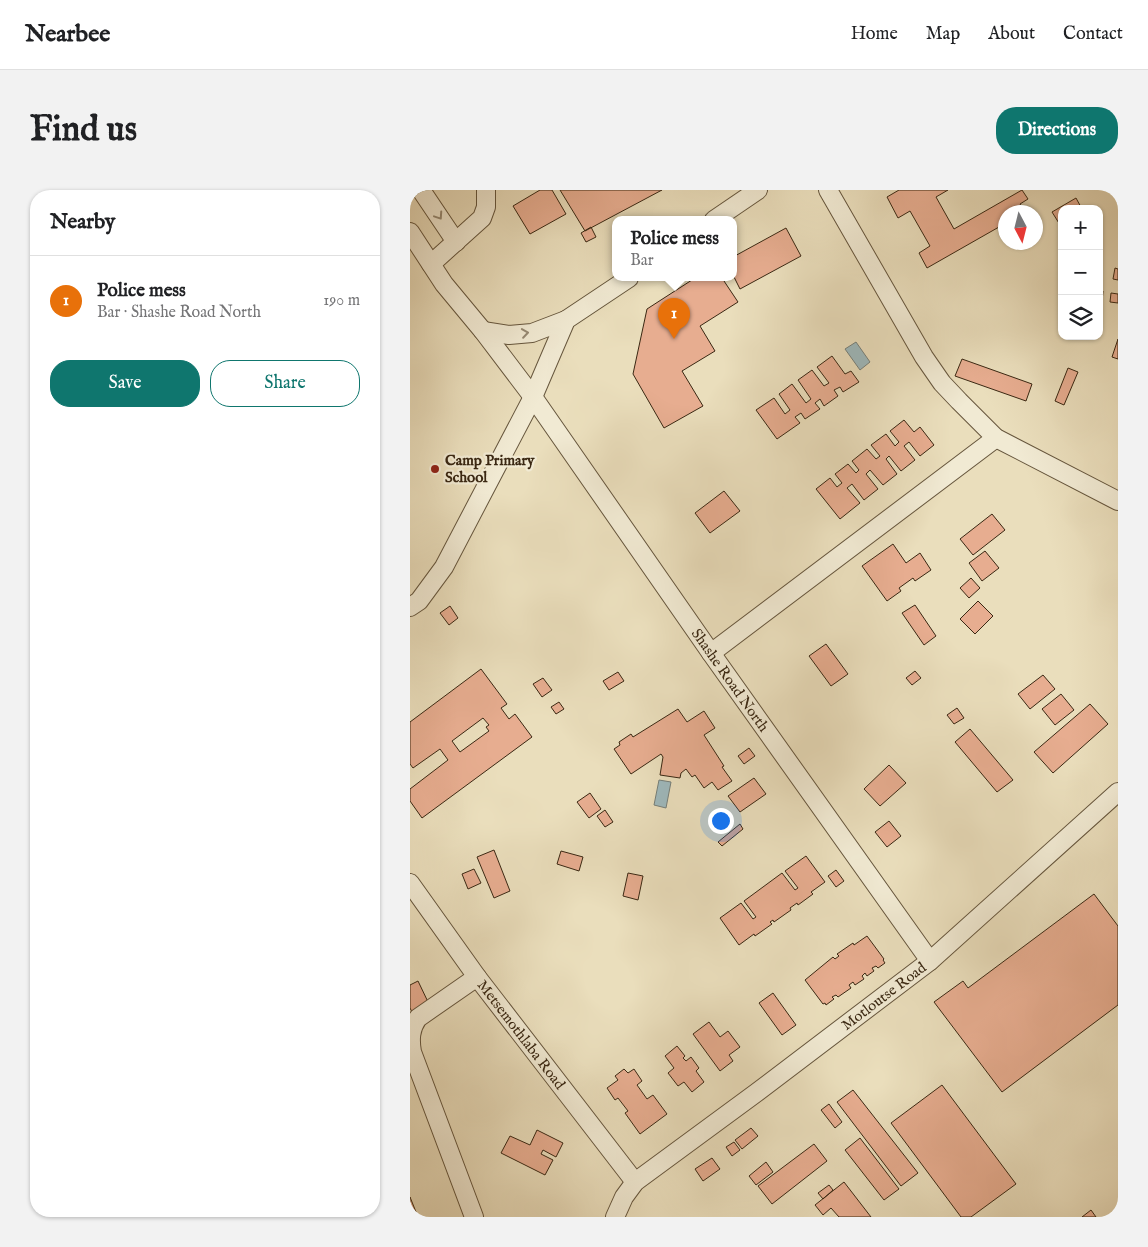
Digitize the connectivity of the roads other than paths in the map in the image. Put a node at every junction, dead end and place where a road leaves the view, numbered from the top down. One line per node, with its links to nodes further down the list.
1 (421, 190): 7 (street, one-way to 7)
2 (486, 190): 7 (street)
3 (758, 190): 5 (street)
4 (828, 190): 13 (street)
5 (720, 216)
6 (410, 232): 8 (street)
7 (456, 242): 8 (street)
8 (431, 264): 11 (street)
9 (624, 281): 10 (street)
10 (566, 320): 11 (street, one-way to 10); 12 (street)
11 (483, 331): 12 (street, Shashe Road North)
12 (533, 397): 15 (street); 16 (street, Shashe Road North)
13 (996, 438): 14 (street); 16 (street)
14 (1118, 501)
15 (410, 607)
16 (711, 653): 19 (street, Shashe Road North)
17 (1118, 792): 19 (street, Motloutse Road)
18 (410, 883): 20 (street, Metsemothlaba Road)
19 (930, 961): 21 (street, Motloutse Road)
20 (476, 977): 21 (street, Metsemothlaba Road); 22 (street)
21 (635, 1182): 23 (street)
22 (474, 1217)
23 (615, 1217)

